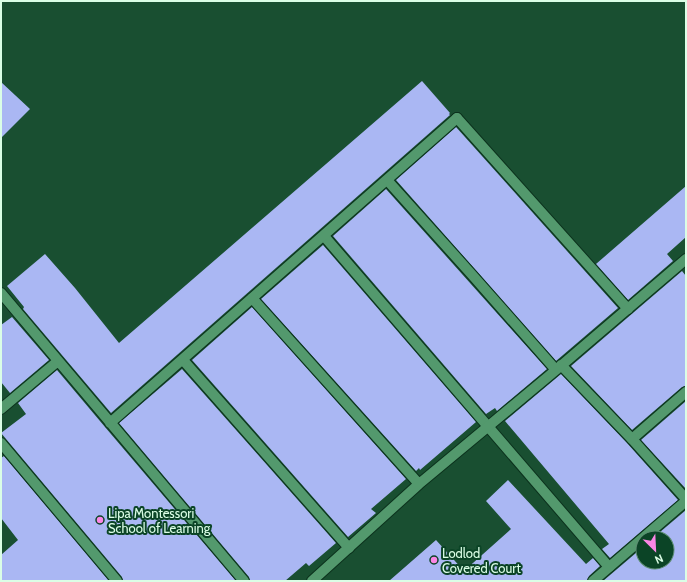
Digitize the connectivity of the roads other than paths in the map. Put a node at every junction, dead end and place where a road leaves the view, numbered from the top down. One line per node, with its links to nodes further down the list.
1 (387, 180): 2 (street); 6 (street); 9 (street)
2 (324, 236): 5 (street); 13 (street)
3 (686, 259): 6 (street)
4 (1, 293): 8 (street)
5 (252, 298): 7 (street); 16 (street)
6 (628, 308): 9 (street)
7 (182, 360): 12 (street); 18 (street)
8 (58, 361): 11 (street); 12 (street)
9 (559, 367): 13 (street); 14 (street)
10 (686, 392): 14 (street)
11 (1, 409)
12 (110, 423): 21 (street)
13 (488, 428): 16 (street); 19 (street)
14 (632, 439): 17 (street)
15 (1, 443): 20 (street)
16 (419, 484): 18 (street)
17 (686, 500): 19 (street)
18 (349, 548): 22 (street)
19 (609, 567): 23 (street)
20 (117, 581)
21 (244, 581)
22 (312, 581)
23 (593, 581)

